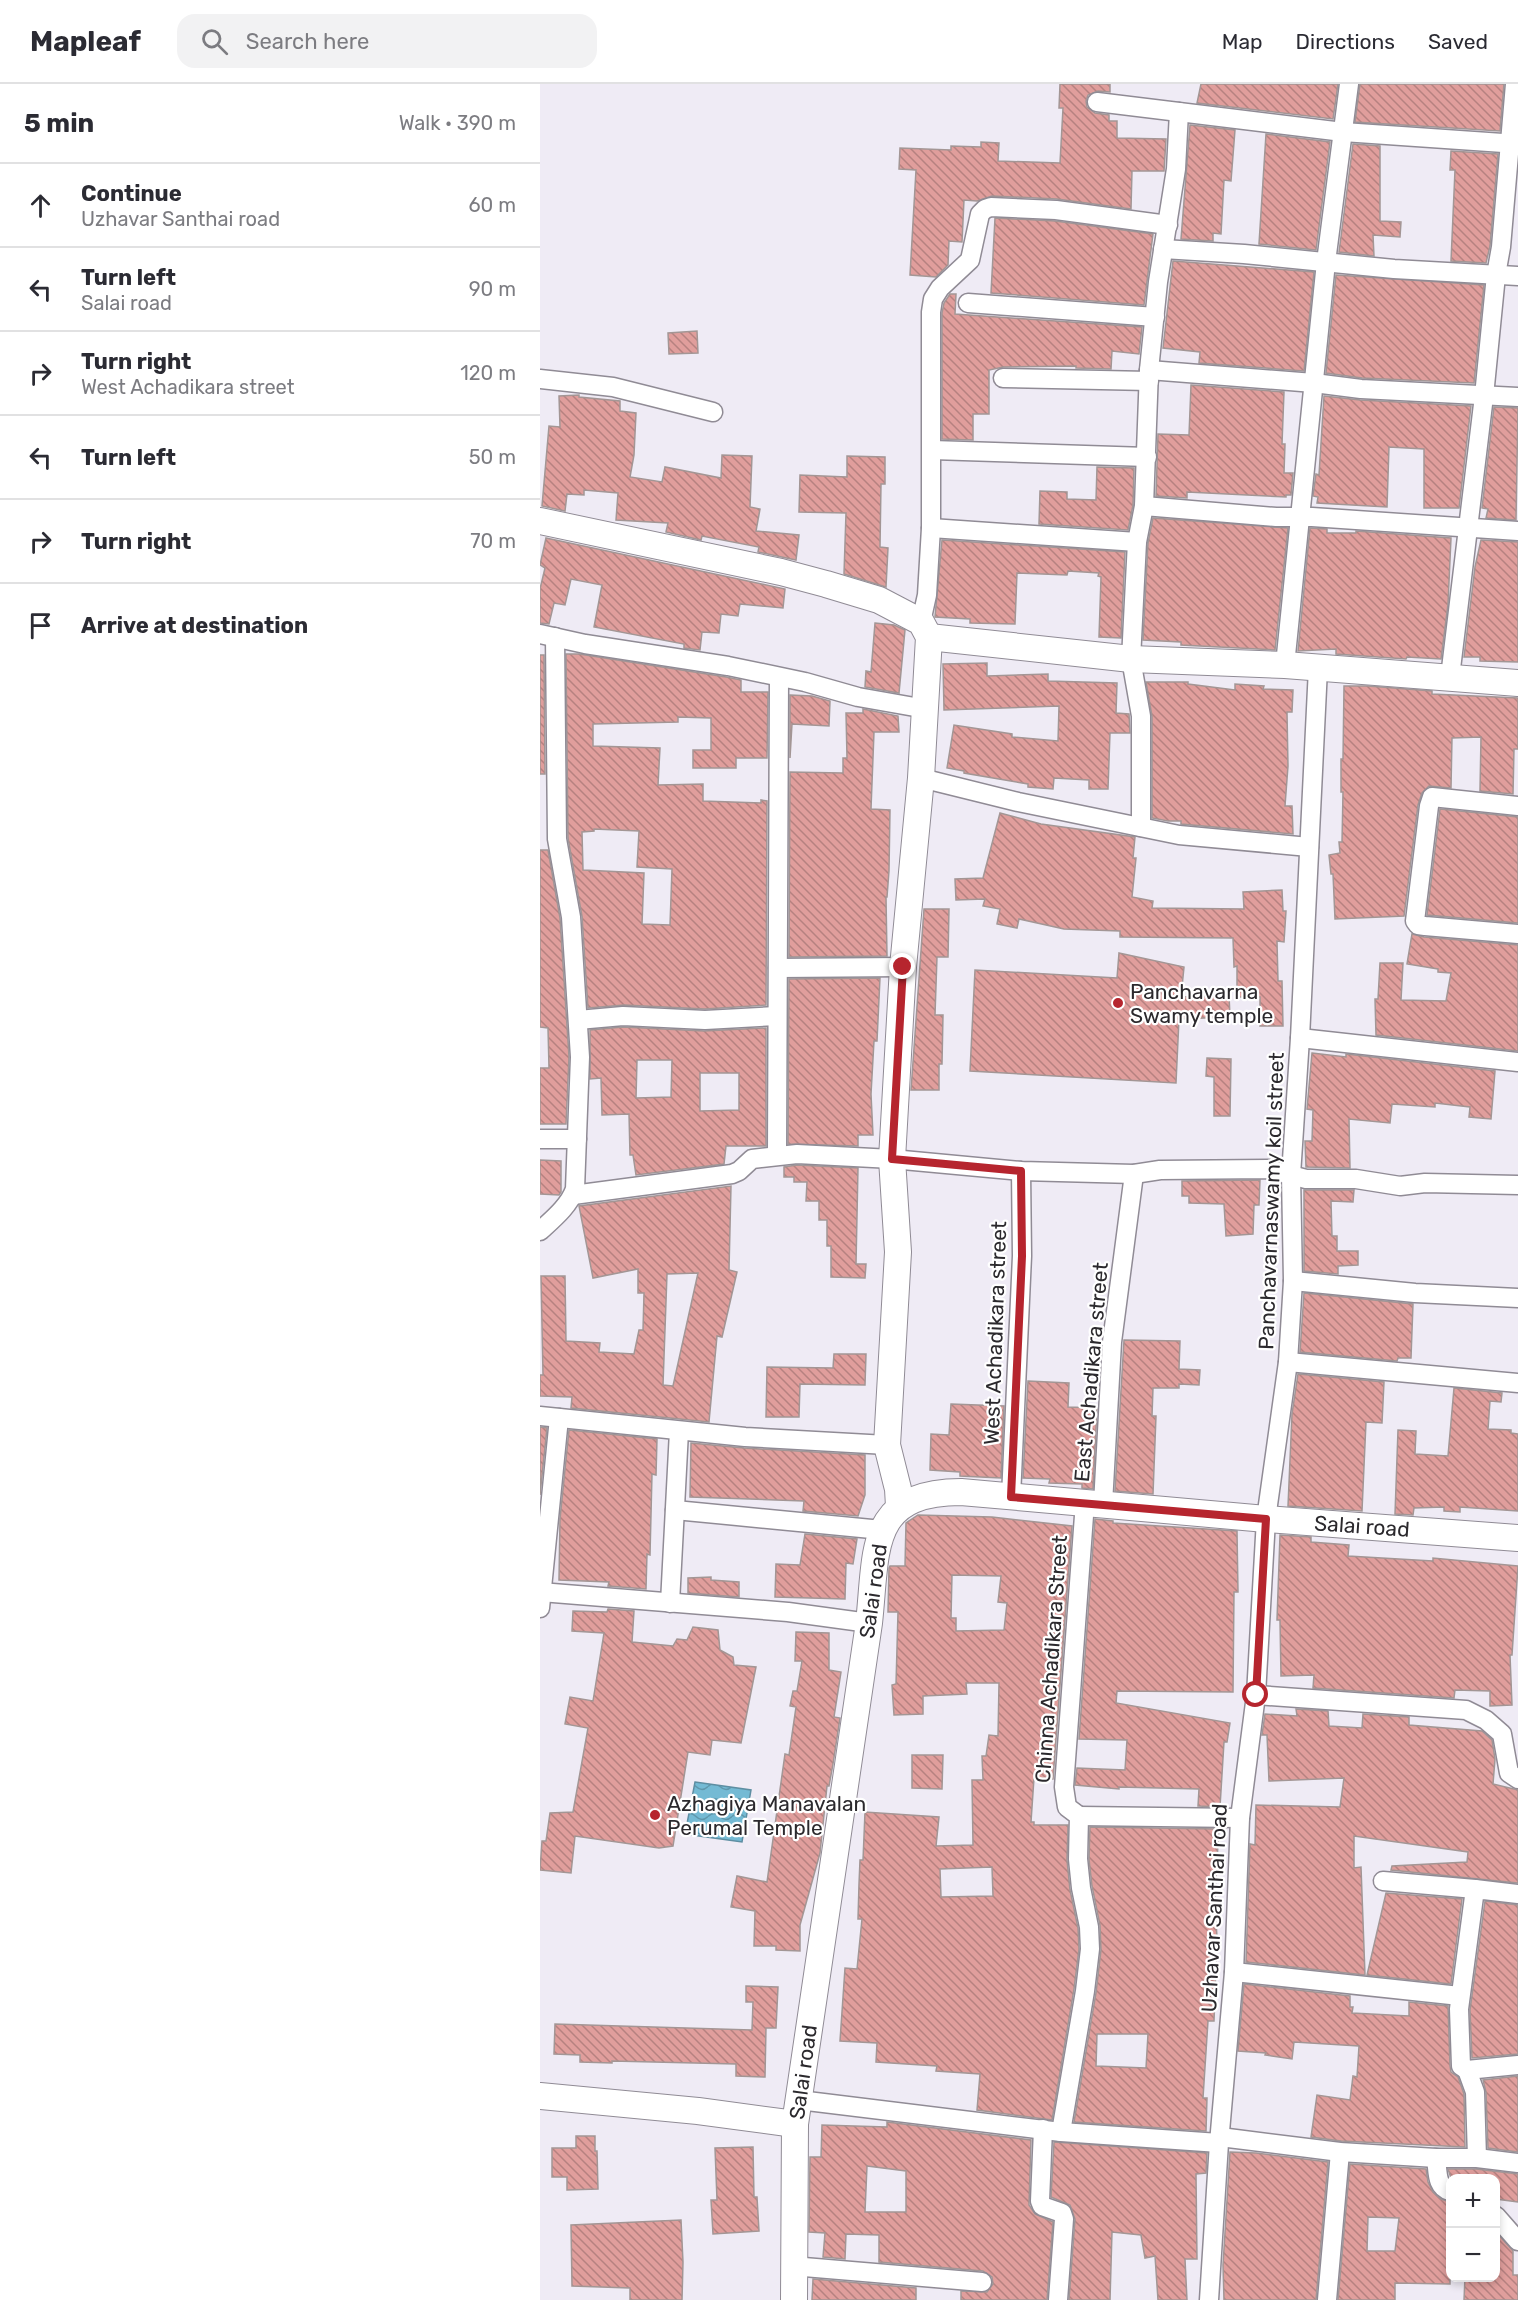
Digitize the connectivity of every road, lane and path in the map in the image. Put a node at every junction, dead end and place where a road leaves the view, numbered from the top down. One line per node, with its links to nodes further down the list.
1 (1349, 84): 5 (street)
2 (1515, 84): 6 (street)
3 (1097, 102): 4 (street)
4 (1179, 112): 5 (street); 7 (street)
5 (1343, 132): 6 (street); 9 (street)
6 (1514, 145): 10 (street)
7 (1168, 225): 8 (street); 21 (street)
8 (1163, 249): 9 (street); 13 (street)
9 (1326, 262): 10 (street); 17 (street)
10 (1496, 275): 11 (street); 18 (street)
11 (1518, 276)
12 (968, 303): 13 (street)
13 (1155, 317): 14 (street)
14 (1149, 376): 15 (street); 17 (street); 22 (street)
15 (1003, 378)
16 (540, 379): 20 (street)
17 (1314, 383): 18 (street); 24 (street)
18 (1484, 396): 19 (street); 26 (street)
19 (1518, 398)
20 (714, 412)
21 (932, 450): 22 (street); 27 (street)
22 (1147, 457): 23 (street)
23 (1144, 506): 24 (street); 29 (street)
24 (1300, 517): 26 (street); 33 (street)
25 (540, 521): 30 (main road)
26 (1467, 527): 28 (street); 35 (street)
27 (931, 528): 29 (street); 30 (street)
28 (1518, 531)
29 (1137, 542): 32 (street)
30 (925, 630): 32 (main road); 38 (main road)
31 (547, 635): 36 (street); 47 (street)
32 (1131, 659): 33 (main road); 41 (street)
33 (1285, 665): 34 (main road)
34 (1317, 668): 35 (main road); 42 (street, Panchavarnaswamy koil street)
35 (1450, 677): 37 (main road)
36 (779, 678): 38 (street); 45 (street)
37 (1518, 683)
38 (926, 709): 39 (main road)
39 (921, 778): 41 (street); 44 (main road)
40 (1518, 806): 43 (street)
41 (1141, 827): 42 (street)
42 (1309, 848): 48 (street, Panchavarnaswamy koil street)
43 (1518, 934)
44 (903, 967): 45 (street); 53 (main road)
45 (778, 968): 46 (street)
46 (776, 1016): 47 (street); 52 (street)
47 (578, 1020): 51 (street)
48 (1300, 1038): 49 (street); 56 (street, Panchavarnaswamy koil street)
49 (1518, 1062)
50 (540, 1139): 51 (street)
51 (577, 1139): 58 (street)
52 (777, 1155): 53 (street); 58 (street)
53 (892, 1159): 54 (street); 67 (main road)
54 (1021, 1171): 55 (street); 68 (street, West Achadikara street)
55 (1134, 1174): 56 (street); 69 (street, East Achadikara street)
56 (1291, 1175): 57 (street); 60 (street, Panchavarnaswamy koil street)
57 (1518, 1185)
58 (573, 1195): 59 (street)
59 (540, 1231)
60 (1293, 1281): 61 (street); 62 (street, Panchavarnaswamy koil street)
61 (1518, 1298)
62 (1288, 1362): 63 (street); 72 (street, Panchavarnaswamy koil street)
63 (1518, 1383)
64 (540, 1416): 65 (street)
65 (559, 1418): 66 (street); 75 (street)
66 (679, 1431): 67 (street); 71 (street)
67 (887, 1445): 70 (main road)
68 (1011, 1497): 69 (main road, Salai road); 70 (main road, Salai road)
69 (1094, 1503): 72 (main road, Salai road); 80 (street, Chinna Achadikara Street)
70 (900, 1506): 73 (main road, Salai road)
71 (675, 1510): 73 (street); 76 (street)
72 (1266, 1519): 74 (main road, Salai road); 78 (street, Uzhavar Santhai road)
73 (882, 1530): 77 (main road, Salai road)
74 (1518, 1538)
75 (541, 1598): 76 (street)
76 (670, 1603): 77 (street)
77 (869, 1623): 90 (main road, Salai road)
78 (1256, 1695): 79 (street); 81 (street, Uzhavar Santhai road)
79 (1518, 1779)
80 (1079, 1816): 81 (street); 91 (street)
81 (1240, 1818): 85 (street, Uzhavar Santhai road)
82 (1383, 1881): 83 (street)
83 (1475, 1889): 84 (street); 86 (street)
84 (1518, 1893)
85 (1234, 1972): 86 (street); 92 (street, Uzhavar Santhai road)
86 (1460, 1996): 88 (street)
87 (1518, 2065): 88 (street)
88 (1467, 2070): 95 (street)
89 (540, 2096): 90 (main road)
90 (797, 2112): 91 (street); 100 (main road, Salai road)
91 (1052, 2131): 92 (street); 103 (street)
92 (1219, 2140): 93 (street); 104 (street, Uzhavar Santhai road)
93 (1340, 2152): 94 (street); 105 (street)
94 (1436, 2158): 95 (street); 97 (street)
95 (1477, 2158): 96 (street)
96 (1518, 2163)
97 (1446, 2190)
98 (1500, 2221): 99 (street)
99 (1518, 2241)
100 (792, 2266): 101 (street); 102 (main road, Salai road)
101 (982, 2282)
102 (794, 2300)
103 (1058, 2300)
104 (1209, 2300)
105 (1327, 2300)

